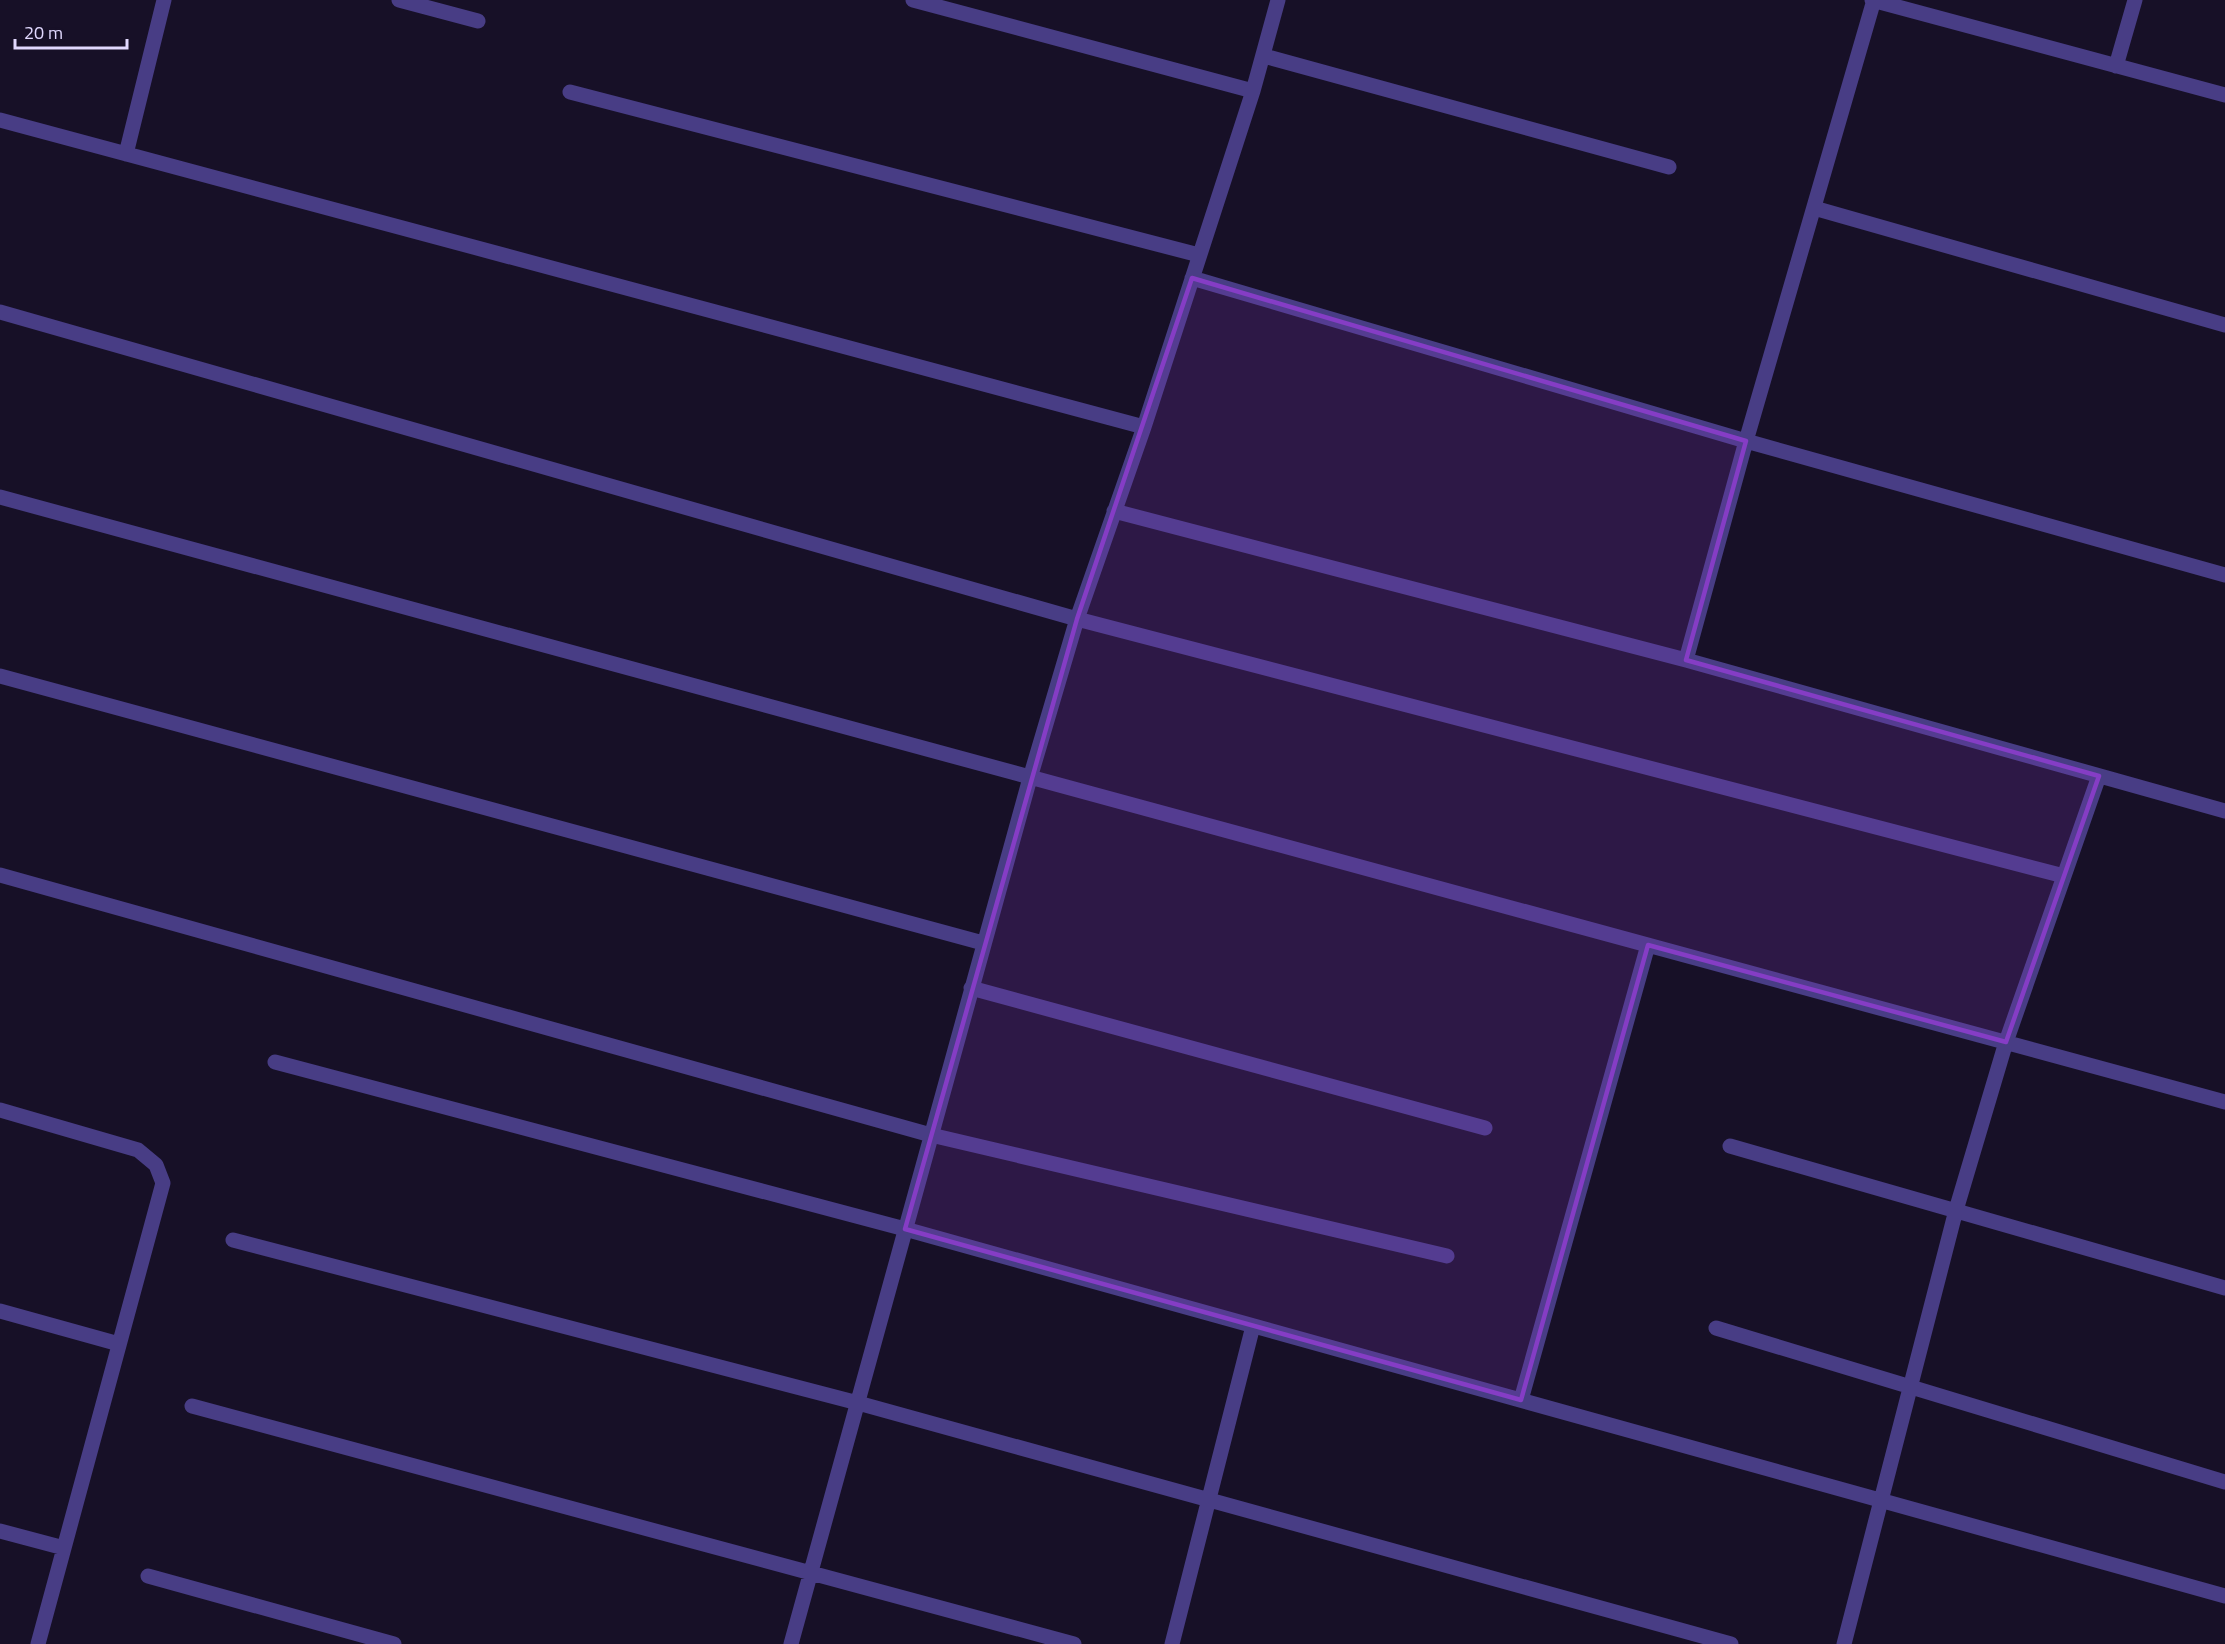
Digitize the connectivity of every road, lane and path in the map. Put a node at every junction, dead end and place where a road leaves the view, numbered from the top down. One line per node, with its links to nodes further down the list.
1 (164, 0): 14 (street)
2 (399, 0): 7 (street)
3 (913, 0): 10 (street)
4 (1278, 0): 8 (street)
5 (1873, 0): 9 (street); 16 (street)
6 (2135, 0): 9 (street)
7 (478, 21)
8 (1264, 57): 10 (street); 15 (street)
9 (2116, 66): 12 (street)
10 (1253, 91): 17 (street)
11 (570, 92): 17 (street)
12 (2225, 95)
13 (0, 120): 14 (street)
14 (126, 154): 21 (street)
15 (1669, 167)
16 (1814, 208): 20 (street); 22 (street)
17 (1200, 255): 18 (street)
18 (1192, 278): 21 (street); 22 (street)
19 (0, 312): 26 (street)
20 (2225, 325)
21 (1144, 427): 24 (street)
22 (1746, 441): 25 (street); 27 (street)
23 (0, 497): 30 (street)
24 (1114, 511): 26 (street); 27 (street)
25 (2225, 575)
26 (1077, 619): 30 (street); 33 (street)
27 (1686, 660): 29 (street)
28 (0, 676): 34 (street)
29 (2098, 776): 31 (street); 33 (street)
30 (1030, 778): 34 (street); 35 (street)
31 (2225, 812)
32 (0, 875): 42 (street)
33 (2064, 876): 37 (street)
34 (983, 943): 36 (street)
35 (1648, 945): 37 (street); 54 (street)
36 (971, 988): 41 (street); 42 (street)
37 (2006, 1042): 39 (street); 44 (street)
38 (274, 1062): 45 (street)
39 (2225, 1102)
40 (0, 1110): 52 (street)
41 (1485, 1128)
42 (931, 1135): 45 (street); 47 (street)
43 (1730, 1146): 44 (street)
44 (1956, 1210): 48 (street); 53 (street)
45 (905, 1229): 50 (street); 55 (street)
46 (233, 1240): 55 (street)
47 (1447, 1256)
48 (2225, 1288)
49 (0, 1311): 52 (street)
50 (1253, 1326): 54 (street); 58 (street)
51 (1716, 1328): 53 (street)
52 (119, 1344): 61 (street)
53 (1910, 1387): 57 (street); 59 (street)
54 (1521, 1400): 59 (street)
55 (858, 1402): 58 (street); 62 (street)
56 (192, 1406): 62 (street)
57 (2225, 1482)
58 (1209, 1500): 69 (street); 70 (street)
59 (1880, 1500): 64 (street); 71 (street)
60 (0, 1531): 61 (street)
61 (64, 1548): 65 (street)
62 (811, 1572): 67 (street); 68 (street)
63 (148, 1576): 66 (street)
64 (2225, 1596)
65 (38, 1644)
66 (394, 1644)
67 (791, 1644)
68 (1074, 1644)
69 (1172, 1644)
70 (1731, 1644)
71 (1844, 1644)

